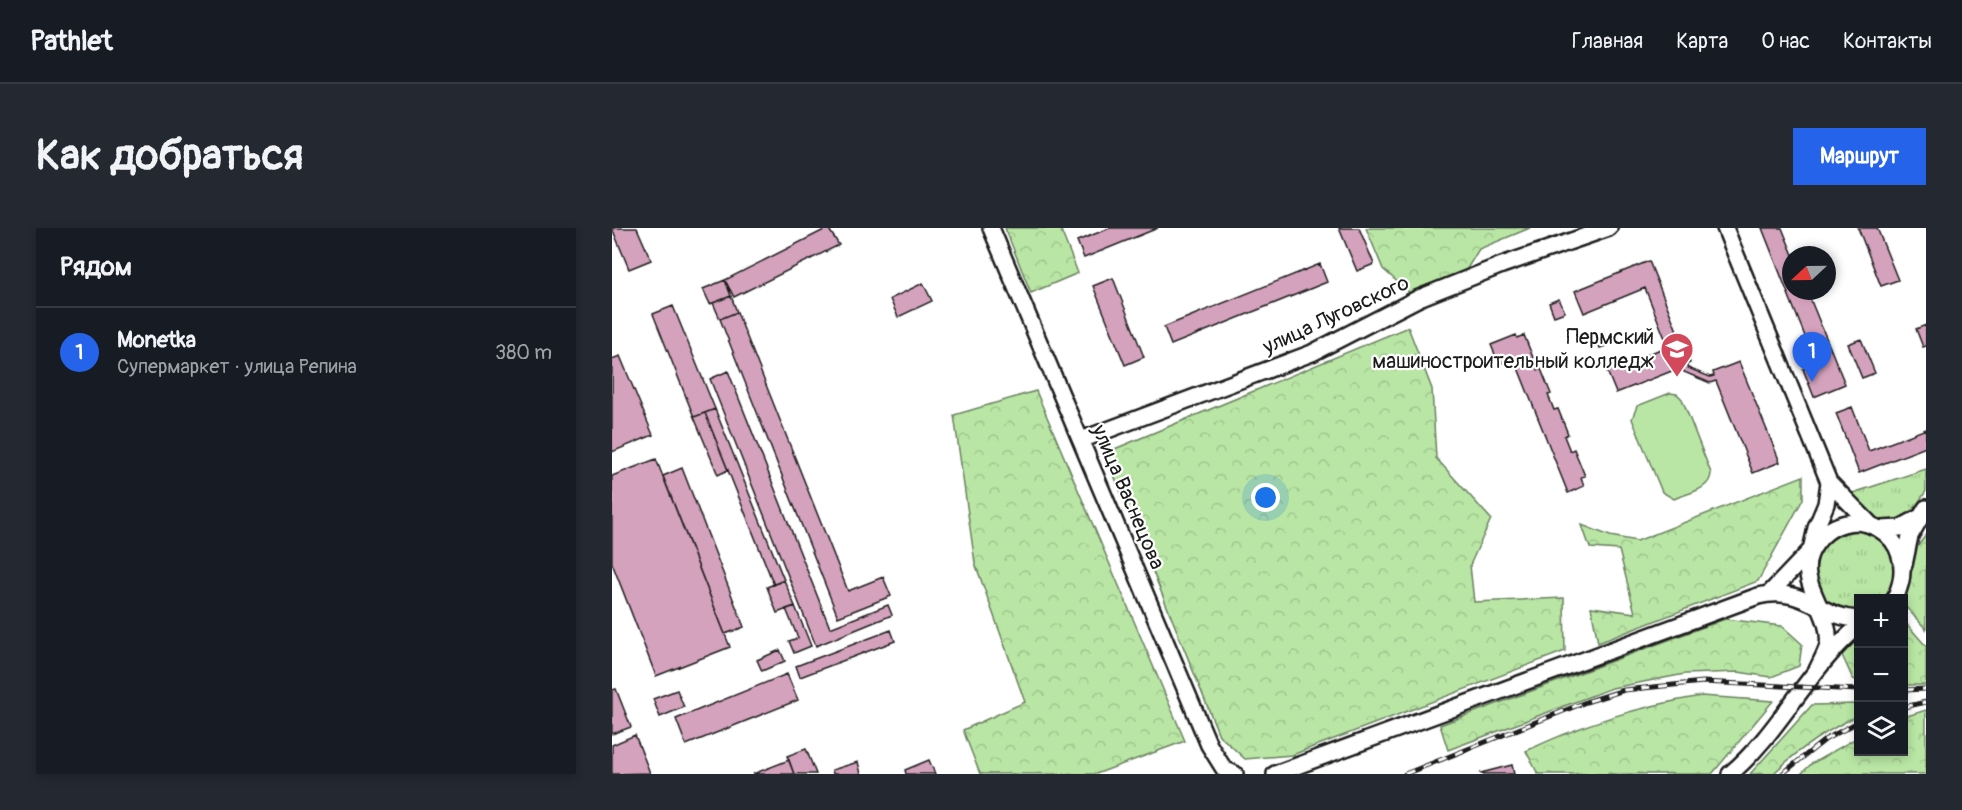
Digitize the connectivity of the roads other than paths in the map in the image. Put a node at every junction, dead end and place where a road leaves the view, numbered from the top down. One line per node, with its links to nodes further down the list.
1 (992, 228): 4 (street, улица Васнецова)
2 (1608, 228): 4 (street, улица Луговского)
3 (1725, 228): 5 (street)
4 (1081, 440): 16 (street, улица Васнецова)
5 (1829, 482): 7 (street); 8 (street)
6 (1924, 512): 7 (street); 9 (street)
7 (1876, 527): 8 (street); 9 (street)
8 (1811, 550): 10 (street); 12 (street)
9 (1904, 568): 11 (street)
10 (1769, 594): 12 (street); 17 (street)
11 (1897, 594)
12 (1820, 605): 13 (street); 15 (street)
13 (1854, 619)
14 (1854, 631): 15 (street)
15 (1817, 670): 18 (street)
16 (1235, 774)
17 (1275, 774)
18 (1730, 774)

